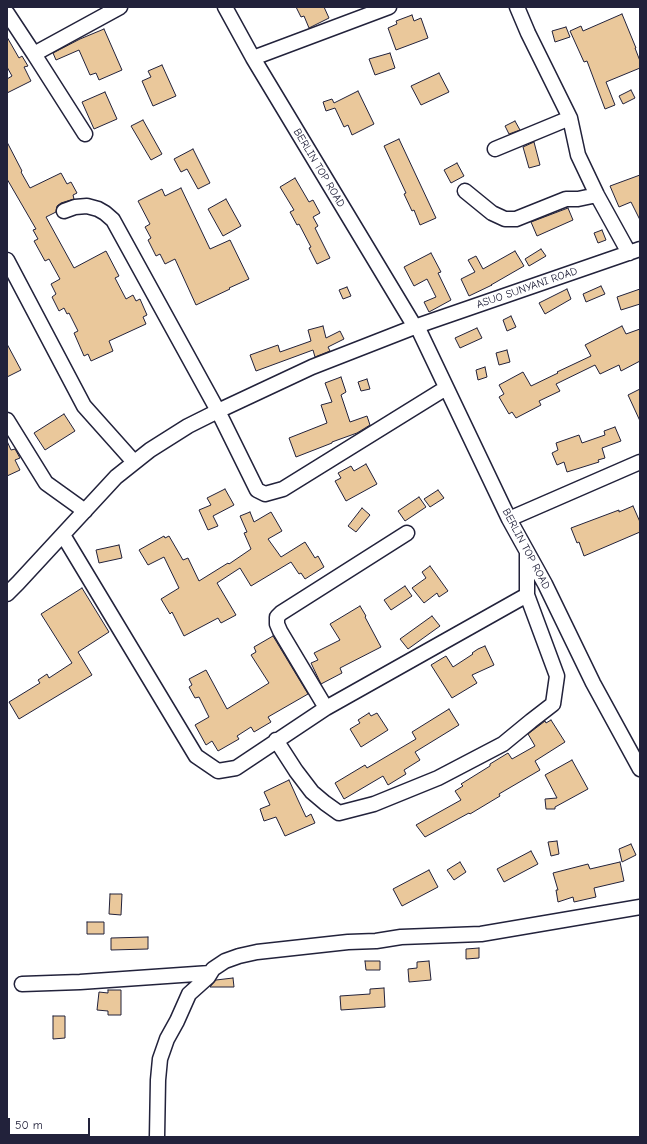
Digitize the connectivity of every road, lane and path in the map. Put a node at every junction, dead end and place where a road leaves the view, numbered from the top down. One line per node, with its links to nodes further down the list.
1 (120, 7): 6 (street)
2 (225, 7): 7 (street, BERLIN TOP ROAD)
3 (389, 7): 7 (street)
4 (517, 7): 8 (street)
5 (7, 13): 6 (street)
6 (34, 54): 9 (street)
7 (253, 58): 16 (street, BERLIN TOP ROAD)
8 (570, 118): 10 (street); 12 (street)
9 (85, 134)
10 (495, 149)
11 (465, 191): 12 (street)
12 (597, 196): 14 (street)
13 (64, 211): 18 (street)
14 (634, 251): 16 (street, ASUO SUNYANI ROAD)
15 (7, 260): 20 (street)
16 (416, 327): 17 (street, BERLIN TOP ROAD); 18 (street, ASUO SUNYANI ROAD)
17 (446, 388): 18 (street); 23 (street, BERLIN TOP ROAD)
18 (218, 411): 20 (street, ASUO SUNYANI ROAD)
19 (7, 420): 22 (street)
20 (134, 462): 22 (street, ASUO SUNYANI ROAD)
21 (640, 462): 23 (street)
22 (85, 511): 25 (street, ASUO SUNYANI ROAD)
23 (509, 520): 26 (street, BERLIN TOP ROAD)
24 (407, 533): 29 (street)
25 (62, 535): 27 (street, ASUO SUNYANI ROAD); 30 (street)
26 (527, 552): 28 (street); 31 (street, BERLIN TOP ROAD)
27 (7, 594)
28 (527, 595): 29 (street); 30 (street)
29 (326, 708): 30 (street)
30 (276, 740)
31 (640, 769)
32 (640, 907): 33 (street)
33 (210, 973): 34 (street); 35 (street)
34 (22, 984)
35 (157, 1137)

